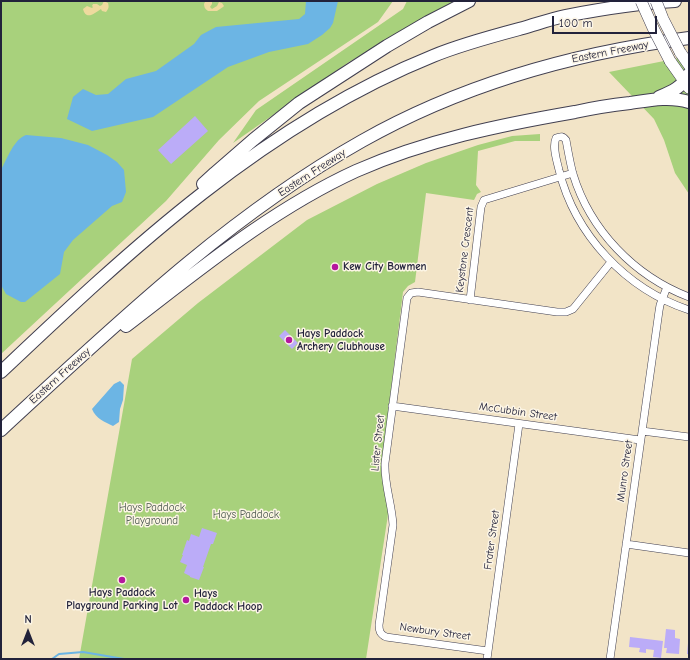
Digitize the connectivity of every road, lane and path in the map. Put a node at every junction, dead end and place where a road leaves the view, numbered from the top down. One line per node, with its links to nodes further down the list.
1 (469, 1): 12 (highway)
2 (641, 1): 7 (main road, bridge)
3 (656, 1): 6 (main road, bridge)
4 (675, 1): 12 (highway)
5 (689, 38): 21 (highway, Eastern Freeway)
6 (689, 65)
7 (688, 82): 8 (highway)
8 (652, 100): 9 (highway); 21 (highway)
9 (689, 102)
10 (573, 173): 11 (street, Keystone Crescent); 11 (street); 14 (street)
11 (561, 177): 13 (street); 17 (street, Keystone Crescent)
12 (160, 227): 20 (highway)
13 (611, 262): 16 (street); 17 (street, Keystone Crescent)
14 (667, 287): 15 (street); 16 (street, Munro Street)
15 (689, 296)
16 (662, 298): 19 (street); 25 (street, Munro Street)
17 (470, 300): 18 (street, Keystone Crescent)
18 (406, 301): 22 (street, Lister Street)
19 (689, 310)
20 (1, 372)
21 (50, 384): 24 (highway, Eastern Freeway)
22 (392, 406): 23 (street, McCubbin Street); 30 (street, Lister Street)
23 (519, 424): 27 (street, McCubbin Street); 31 (street, Frater Street)
24 (1, 430)
25 (642, 431): 26 (street); 27 (street, Munro Street)
26 (689, 437)
27 (640, 440): 28 (street, Munro Street)
28 (626, 544): 29 (street); 33 (street, Munro Street)
29 (689, 552)
30 (380, 633): 31 (street, Newbury Street)
31 (488, 651): 32 (street, Frater Street)
32 (487, 659)
33 (610, 659)

